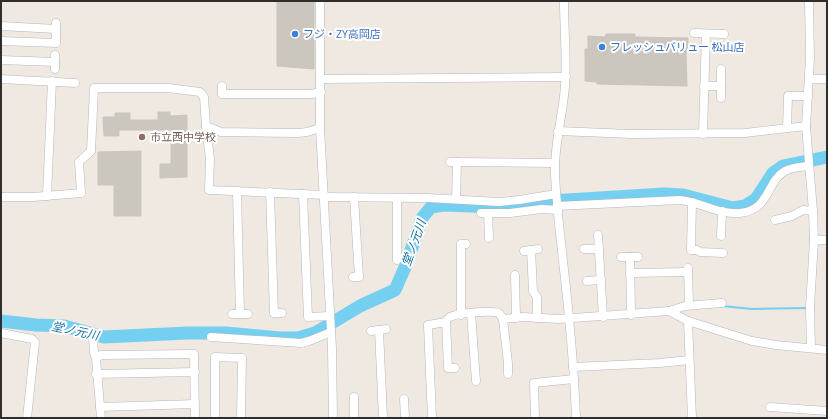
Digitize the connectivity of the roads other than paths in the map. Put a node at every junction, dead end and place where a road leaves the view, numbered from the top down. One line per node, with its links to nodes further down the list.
1 (320, 1): 14 (street)
2 (564, 1): 12 (street)
3 (809, 1): 15 (street)
4 (1, 26): 8 (street)
5 (694, 34): 6 (street)
6 (706, 34): 7 (street); 20 (street)
7 (724, 34)
8 (1, 41)
9 (1, 60): 10 (street)
10 (55, 62)
11 (721, 69): 21 (street)
12 (566, 77): 14 (street); 29 (street)
13 (1, 78): 17 (street)
14 (321, 79): 22 (street)
15 (809, 79): 16 (street); 23 (street)
16 (827, 79)
17 (52, 81): 18 (street); 36 (street)
18 (75, 83)
19 (222, 86): 22 (street)
20 (704, 86): 21 (street); 30 (street)
21 (721, 86): 24 (street)
22 (321, 92): 27 (street)
23 (808, 96): 26 (street); 28 (street)
24 (721, 98)
25 (206, 126): 27 (street); 33 (street); 36 (street)
26 (806, 126): 28 (street); 31 (street)
27 (320, 128): 37 (street)
28 (787, 128): 30 (street)
29 (558, 131): 30 (street); 32 (street)
30 (703, 134)
31 (809, 162): 44 (street); 45 (street)
32 (555, 163): 41 (street); 42 (street)
33 (237, 191): 34 (street); 48 (street)
34 (270, 192): 35 (street); 69 (street)
35 (303, 194): 37 (street); 74 (street)
36 (47, 196): 38 (street)
37 (324, 196): 39 (street); 74 (street)
38 (1, 197)
39 (354, 197): 40 (street); 63 (street)
40 (397, 198): 41 (street); 60 (street)
41 (456, 200): 42 (street)
42 (557, 202): 43 (street); 51 (street); 78 (street)
43 (692, 202): 45 (street); 58 (street)
44 (813, 210): 46 (street); 52 (street)
45 (722, 211): 50 (street)
46 (775, 220)
47 (248, 233): 48 (street)
48 (238, 234): 71 (street)
49 (598, 236): 55 (street)
50 (721, 236)
51 (489, 238)
52 (814, 240): 53 (street); 87 (street)
53 (827, 240)
54 (466, 244): 72 (street)
55 (599, 248): 56 (street); 64 (street)
56 (584, 249)
57 (531, 250): 77 (street)
58 (723, 253)
59 (621, 257): 61 (street)
60 (398, 260)
61 (630, 273): 67 (street); 73 (street)
62 (515, 275): 76 (street)
63 (353, 277)
64 (601, 280): 65 (street); 75 (street)
65 (587, 281)
66 (722, 303): 67 (street)
67 (688, 306): 68 (street)
68 (669, 311): 73 (street); 80 (street)
69 (282, 313)
70 (471, 313): 72 (street); 79 (street); 97 (street)
71 (240, 314)
72 (461, 315): 81 (street)
73 (631, 315): 75 (street)
74 (330, 316): 84 (street)
75 (603, 316): 78 (street)
76 (516, 318): 77 (street); 79 (street)
77 (537, 318): 78 (street)
78 (569, 318): 91 (street)
79 (503, 319): 95 (street)
80 (688, 321): 87 (street); 90 (street)
81 (446, 322): 92 (street); 98 (street)
82 (379, 330): 114 (street)
83 (1, 332): 107 (street)
84 (331, 332): 85 (street); 112 (street)
85 (211, 337)
86 (93, 338): 89 (street)
87 (811, 348): 88 (street)
88 (827, 350)
89 (96, 358): 93 (street); 94 (street)
90 (689, 360): 91 (street); 119 (street)
91 (573, 367): 96 (street)
92 (456, 368)
93 (194, 372): 94 (street); 102 (street)
94 (96, 374): 104 (street)
95 (508, 374)
96 (574, 380): 117 (street); 118 (street)
97 (476, 381)
98 (431, 390): 99 (street); 116 (street)
99 (422, 391)
100 (354, 397): 113 (street)
101 (404, 399): 115 (street)
102 (195, 404): 104 (street); 109 (street)
103 (770, 406): 106 (street)
104 (100, 407): 108 (street)
105 (827, 411): 106 (street)
106 (817, 414)
107 (27, 418)
108 (101, 418)
109 (195, 418)
110 (215, 418): 111 (street)
111 (241, 418)
112 (333, 418)
113 (354, 418)
114 (383, 418)
115 (405, 418)
116 (432, 418)
117 (535, 418)
118 (576, 418)
119 (692, 418)

